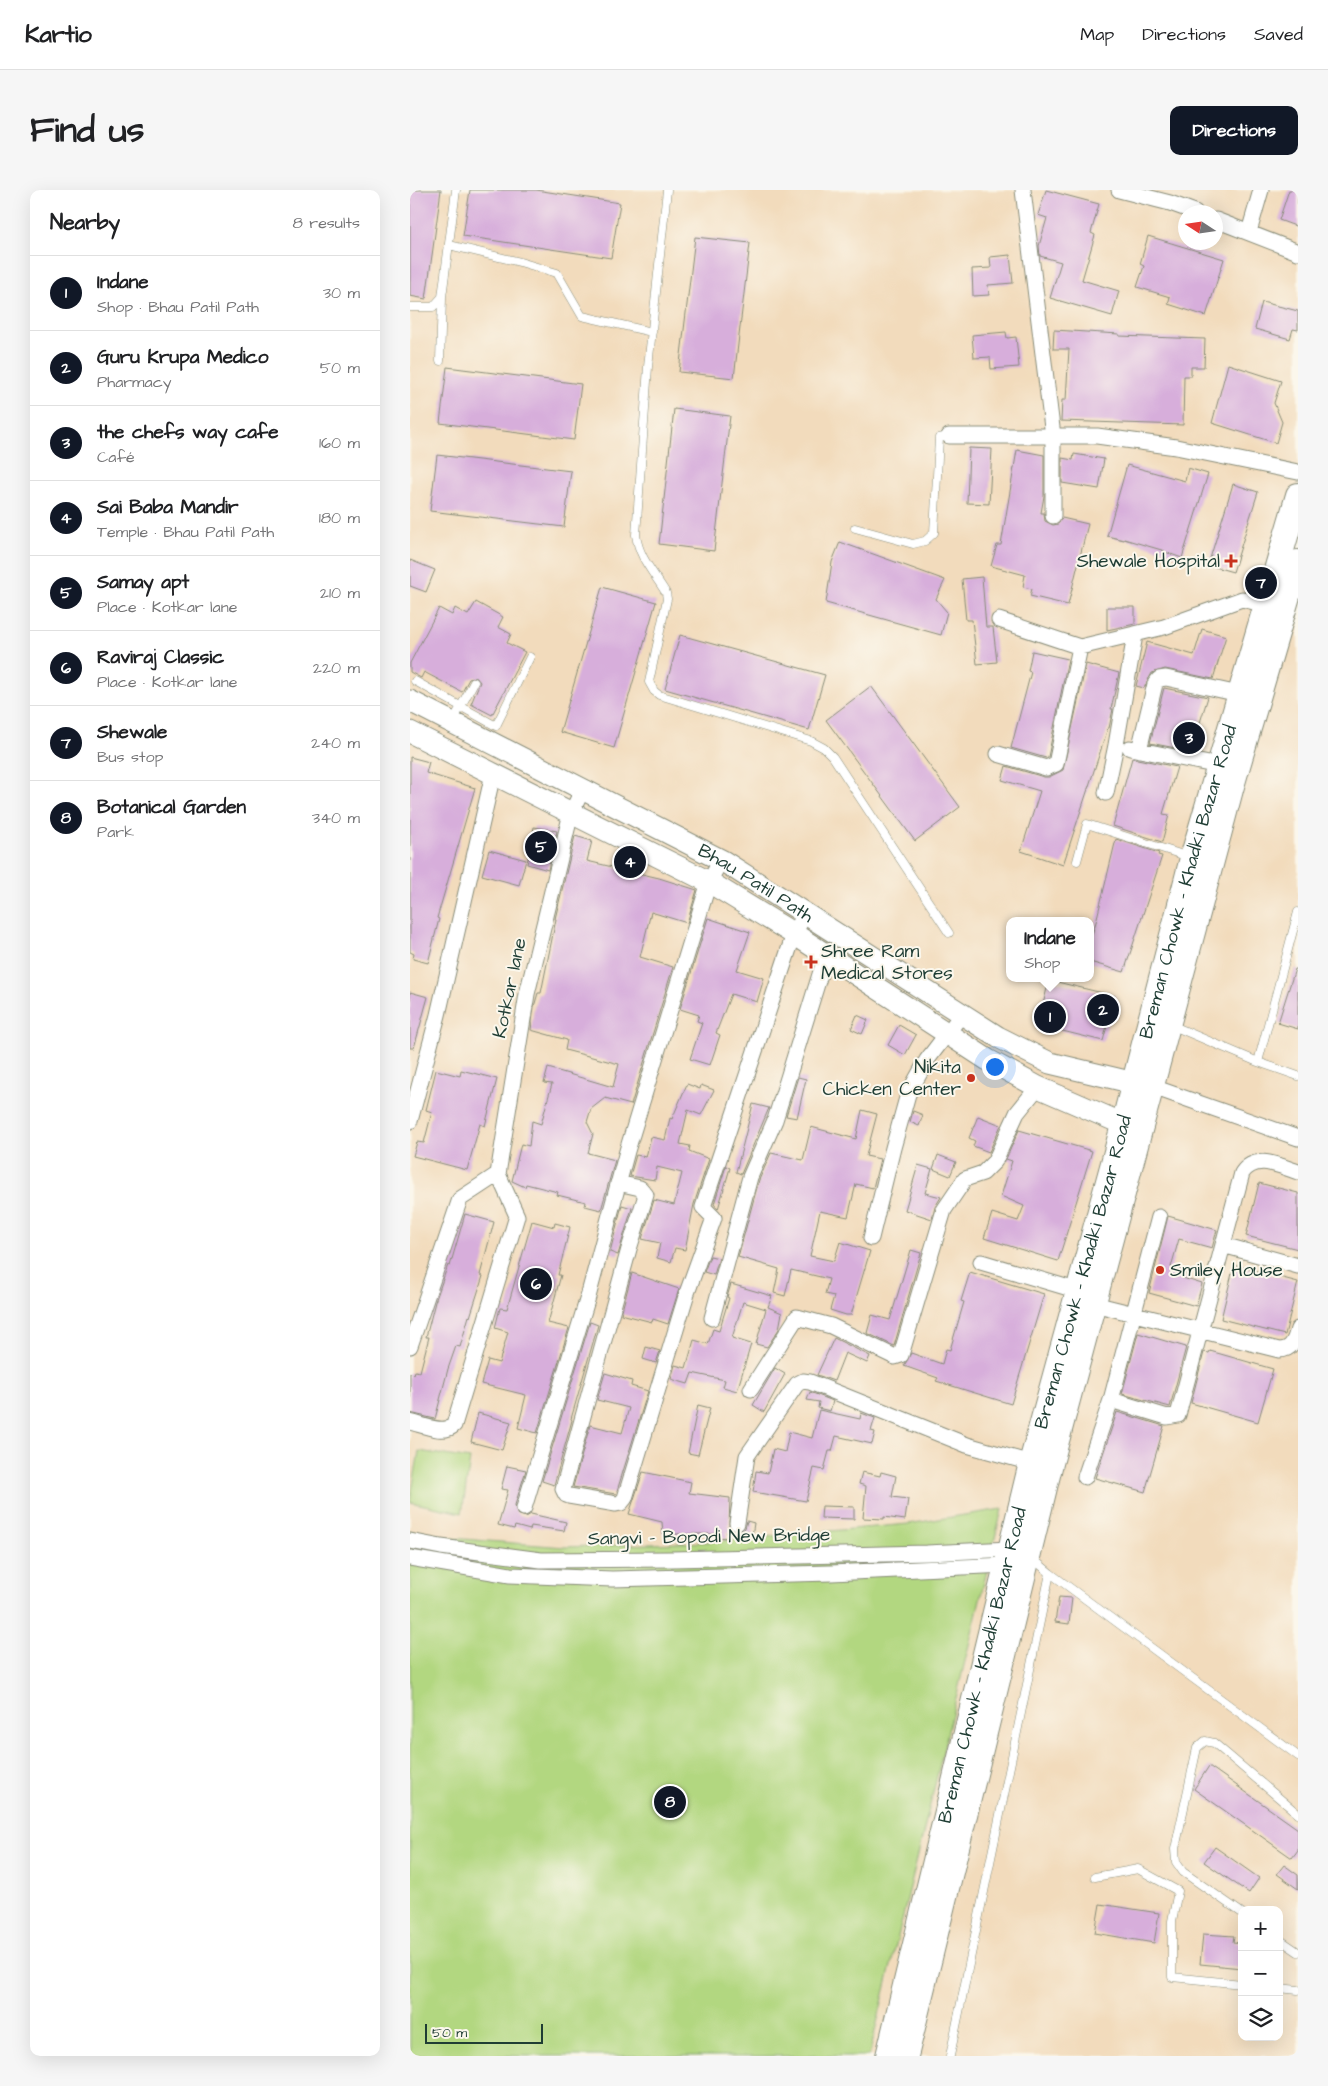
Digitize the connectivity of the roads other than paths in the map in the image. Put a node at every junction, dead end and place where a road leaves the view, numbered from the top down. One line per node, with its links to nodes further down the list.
1 (456, 190): 10 (lane)
2 (667, 190): 14 (lane)
3 (1023, 190): 17 (street)
4 (1119, 190): 6 (street)
5 (1261, 190): 9 (street)
6 (1172, 197): 7 (street)
7 (1184, 205)
8 (1223, 223): 9 (street)
9 (1249, 232): 11 (street)
10 (449, 245): 12 (lane); 14 (lane)
11 (1298, 252)
12 (442, 297): 13 (lane); 15 (lane)
13 (410, 307)
14 (652, 332): 48 (lane)
15 (440, 361)
16 (949, 436): 17 (street); 21 (lane)
17 (1053, 436): 18 (street); 20 (street)
18 (1298, 472)
19 (1298, 494): 23 (main road, Breman Chowk - Khadki Bazar Road)
20 (1053, 516)
21 (855, 528)
22 (1298, 562): 54 (main road, Breman Chowk - Khadki Bazar Road)
23 (1266, 605): 25 (street); 30 (main road, Breman Chowk - Khadki Bazar Road)
24 (999, 620): 26 (street)
25 (1135, 635): 26 (street); 34 (street)
26 (1080, 647): 36 (street)
27 (530, 656): 32 (lane)
28 (415, 680): 32 (lane)
29 (474, 682): 32 (lane)
30 (1239, 694): 35 (street); 37 (main road, Breman Chowk - Khadki Bazar Road)
31 (410, 701): 32 (main road, Bhau Patil Path)
32 (457, 714): 39 (main road, Bhau Patil Path)
33 (410, 732): 38 (main road, Bhau Patil Path)
34 (1116, 745): 35 (street); 40 (street)
35 (1139, 750): 37 (street)
36 (998, 754)
37 (1219, 766): 42 (main road, Breman Chowk - Khadki Bazar Road)
38 (493, 774): 41 (main road, Bhau Patil Path); 60 (street)
39 (582, 789): 41 (street, Kotkar lane); 43 (main road, Bhau Patil Path)
40 (1106, 793)
41 (571, 813): 45 (main road, Bhau Patil Path); 64 (street, Kotkar lane)
42 (1192, 858): 44 (lane); 58 (main road, Breman Chowk - Khadki Bazar Road)
43 (721, 860): 45 (street); 47 (main road, Bhau Patil Path)
44 (1077, 861)
45 (709, 882): 49 (main road, Bhau Patil Path); 65 (street)
46 (1298, 912): 56 (lane)
47 (806, 914): 49 (street); 50 (main road, Bhau Patil Path)
48 (949, 933)
49 (794, 934): 51 (main road, Bhau Patil Path); 65 (street)
50 (868, 954): 52 (main road); 53 (main road, Bhau Patil Path)
51 (826, 955): 52 (main road, Bhau Patil Path); 73 (street)
52 (856, 974): 55 (main road, Bhau Patil Path)
53 (962, 1014): 55 (street); 58 (main road, Bhau Patil Path)
54 (1169, 1024): 56 (lane); 58 (main road, Breman Chowk - Khadki Bazar Road)
55 (948, 1034): 59 (main road, Bhau Patil Path); 67 (street)
56 (1258, 1062): 57 (lane)
57 (1298, 1076)
58 (1144, 1084): 61 (main road, Breman Chowk - Khadki Bazar Road); 62 (street)
59 (1038, 1087): 61 (main road, Bhau Patil Path); 77 (street)
60 (410, 1121)
61 (1132, 1127): 71 (main road, Breman Chowk - Khadki Bazar Road)
62 (1298, 1138)
63 (1298, 1172): 68 (street)
64 (498, 1174): 76 (street); 79 (street)
65 (618, 1183): 82 (street)
66 (1159, 1216): 72 (street)
67 (871, 1238)
68 (1223, 1245): 70 (street); 75 (street)
69 (981, 1262): 71 (street)
70 (1298, 1266)
71 (1086, 1298): 72 (street); 80 (main road, Breman Chowk - Khadki Bazar Road)
72 (1134, 1314): 75 (street); 78 (street)
73 (712, 1318)
74 (1298, 1329): 75 (street)
75 (1201, 1331): 78 (street)
76 (410, 1346)
77 (751, 1389)
78 (1111, 1400): 81 (street)
79 (410, 1422)
80 (1041, 1465): 83 (street); 85 (main road, Breman Chowk - Khadki Bazar Road)
81 (1085, 1478)
82 (524, 1508)
83 (737, 1523)
84 (410, 1541): 85 (street, Sangvi - Bopodi New Bridge)
85 (1015, 1556): 86 (street, Sangvi - Bopodi New Bridge); 87 (lane); 97 (main road, Breman Chowk - Khadki Bazar Road); 98 (main road, Breman Chowk - Khadki Bazar Road)
86 (410, 1558)
87 (1050, 1573): 88 (lane); 99 (lane)
88 (1298, 1756)
89 (1298, 1814): 91 (lane)
90 (1095, 1878): 94 (lane)
91 (1238, 1910)
92 (1283, 1942): 93 (lane)
93 (1298, 1952)
94 (1238, 1984)
95 (1283, 1988): 96 (lane)
96 (1298, 1990)
97 (888, 2056)
98 (906, 2056)
99 (950, 2056)

